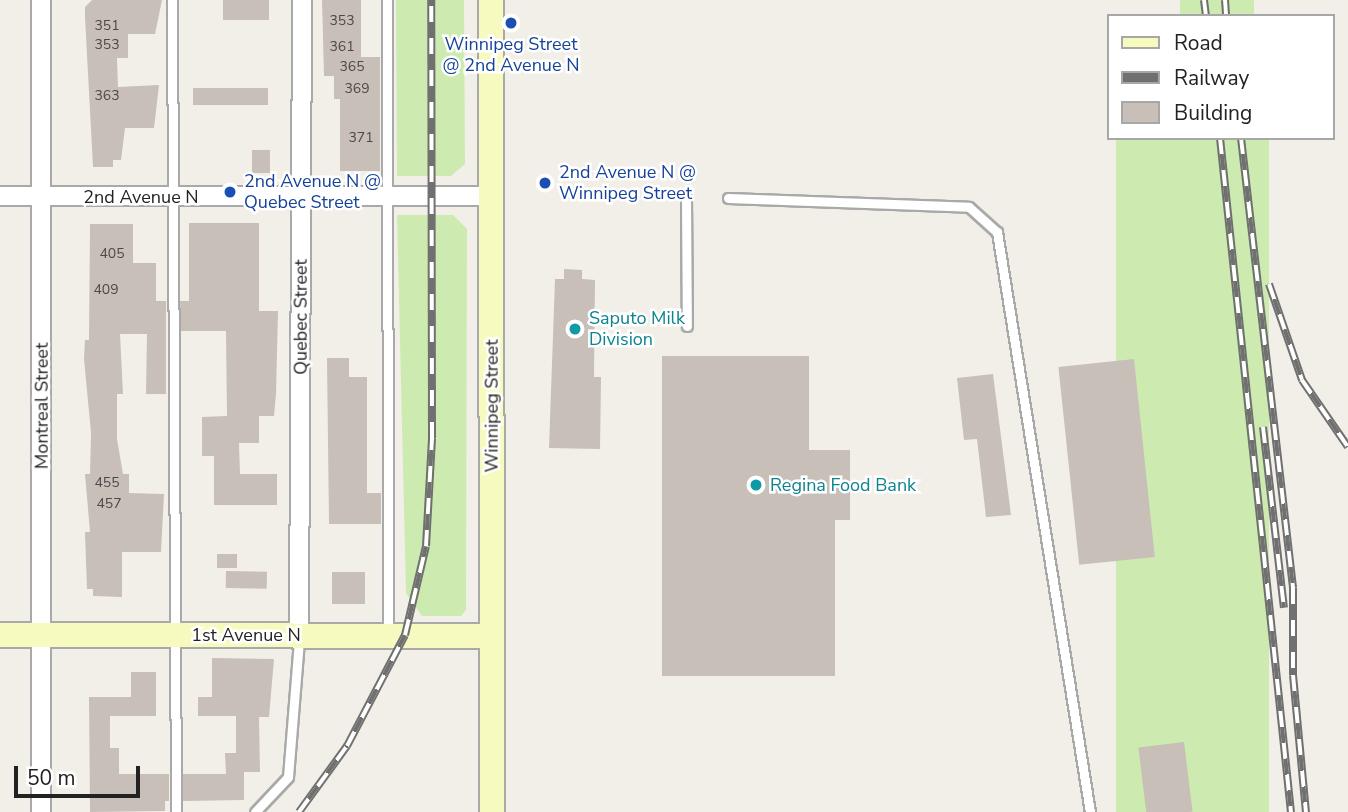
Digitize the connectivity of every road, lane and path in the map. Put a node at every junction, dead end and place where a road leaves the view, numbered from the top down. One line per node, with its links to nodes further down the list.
1 (41, 0): 8 (street, Montreal Street)
2 (172, 0): 9 (lane)
3 (302, 0): 10 (street, Quebec Street)
4 (387, 0): 11 (lane)
5 (491, 0): 6 (main road, Winnipeg Street)
6 (493, 196): 11 (street, 2nd Avenue N); 20 (main road, Winnipeg Street)
7 (0, 197): 8 (street, 2nd Avenue N)
8 (41, 197): 9 (street, 2nd Avenue N); 16 (street, Montreal Street)
9 (174, 197): 10 (street, 2nd Avenue N); 17 (lane)
10 (301, 197): 11 (street, 2nd Avenue N); 18 (street, Quebec Street)
11 (387, 197): 19 (lane)
12 (686, 198): 14 (lane)
13 (728, 198): 25 (lane)
14 (687, 326)
15 (0, 635): 16 (main road, 1st Avenue N)
16 (42, 635): 17 (main road, 1st Avenue N); 21 (street, Montreal Street)
17 (173, 635): 18 (main road, 1st Avenue N); 22 (lane)
18 (299, 635): 19 (main road, 1st Avenue N); 23 (lane)
19 (388, 635): 20 (main road, 1st Avenue N)
20 (491, 636): 24 (main road, Winnipeg Street)
21 (41, 812)
22 (176, 812)
23 (255, 812)
24 (492, 812)
25 (1090, 812)

